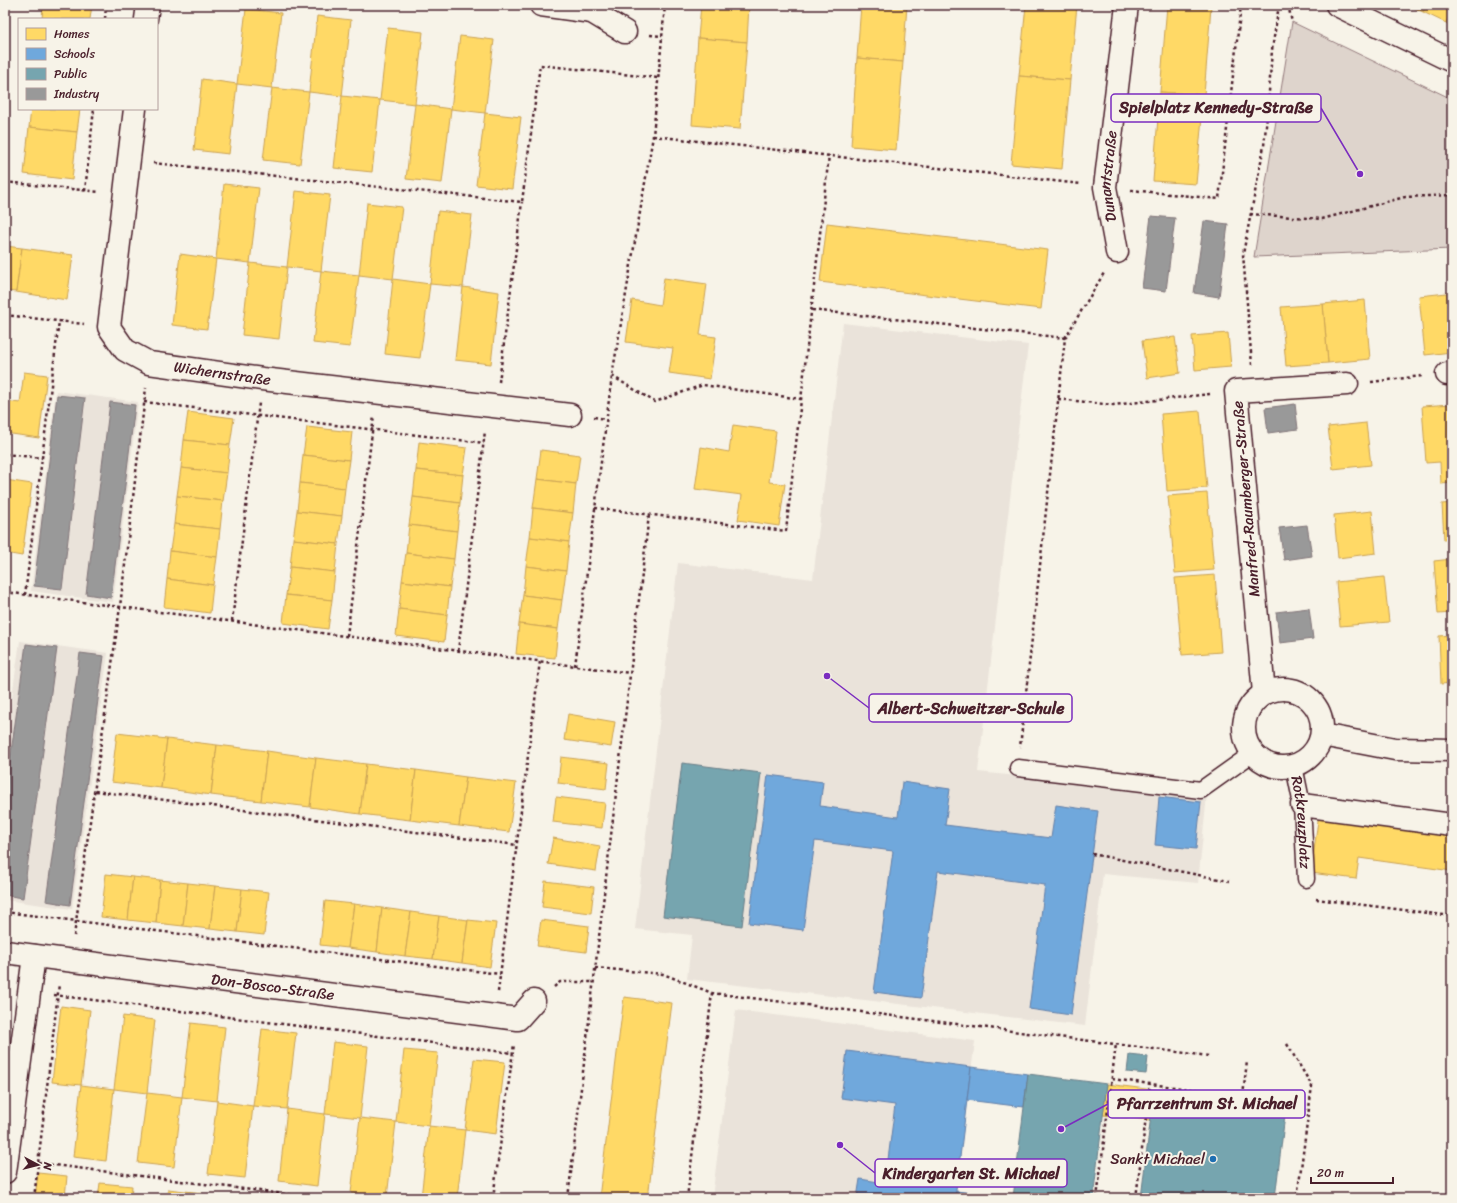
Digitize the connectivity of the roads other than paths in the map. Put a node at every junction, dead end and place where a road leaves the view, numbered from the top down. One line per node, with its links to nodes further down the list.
1 (148, 5): 5 (street)
2 (541, 5): 6 (street)
3 (1127, 5): 9 (street, Dunantstraße)
4 (1337, 5): 7 (street)
5 (146, 18)
6 (625, 32)
7 (1452, 61)
8 (135, 110): 11 (street, Wichernstraße)
9 (1117, 252)
10 (1347, 384): 12 (street, Manfred-Raumberger-Straße)
11 (570, 415)
12 (1264, 693): 13 (street); 15 (street)
13 (1322, 735): 14 (street); 16 (street)
14 (1452, 750)
15 (1252, 753): 16 (street); 17 (lane)
16 (1294, 766): 18 (lane, Rotkreuzplatz)
17 (1018, 768)
18 (1302, 805): 19 (street); 20 (lane, Rotkreuzplatz)
19 (1452, 825)
20 (1306, 879)
21 (5, 952): 22 (street, Don-Bosco-Straße)
22 (34, 956): 23 (street, Don-Bosco-Straße); 24 (street)
23 (534, 1001)
24 (5, 1172)

